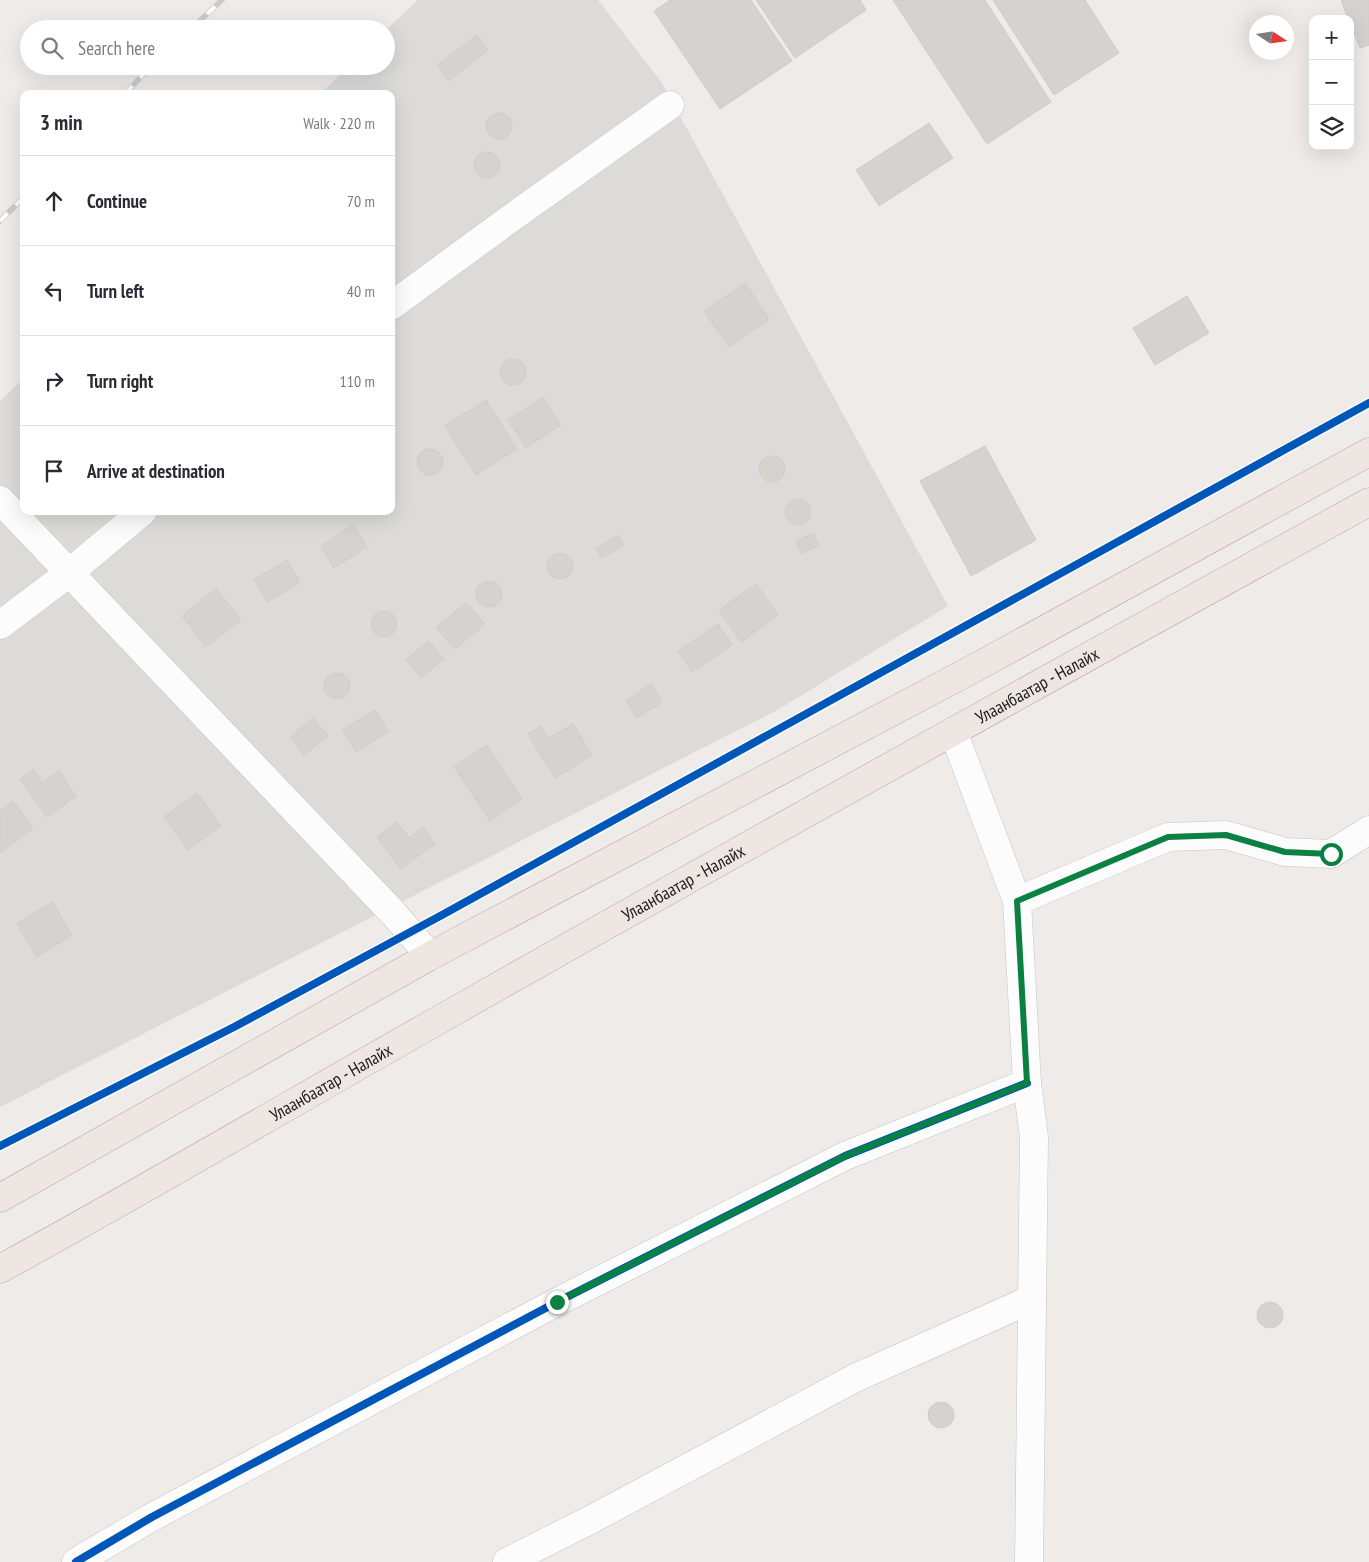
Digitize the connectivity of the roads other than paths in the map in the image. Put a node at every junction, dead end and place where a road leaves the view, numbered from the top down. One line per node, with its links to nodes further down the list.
1 (670, 105): 2 (street)
2 (395, 303)
3 (1369, 452): 12 (highway)
4 (0, 500): 7 (street)
5 (1369, 502): 9 (highway, Улаанбаатар - Налайх)
6 (138, 515): 7 (street)
7 (70, 573): 8 (street); 12 (street)
8 (0, 625)
9 (953, 731): 11 (street); 15 (highway, Улаанбаатар - Налайх)
10 (1369, 830): 11 (street)
11 (1017, 901): 13 (street)
12 (430, 956): 14 (highway)
13 (1027, 1083): 16 (street); 17 (street)
14 (0, 1198)
15 (0, 1269)
16 (1032, 1299): 18 (street); 19 (street)
17 (76, 1562)
18 (508, 1562)
19 (1029, 1562)

